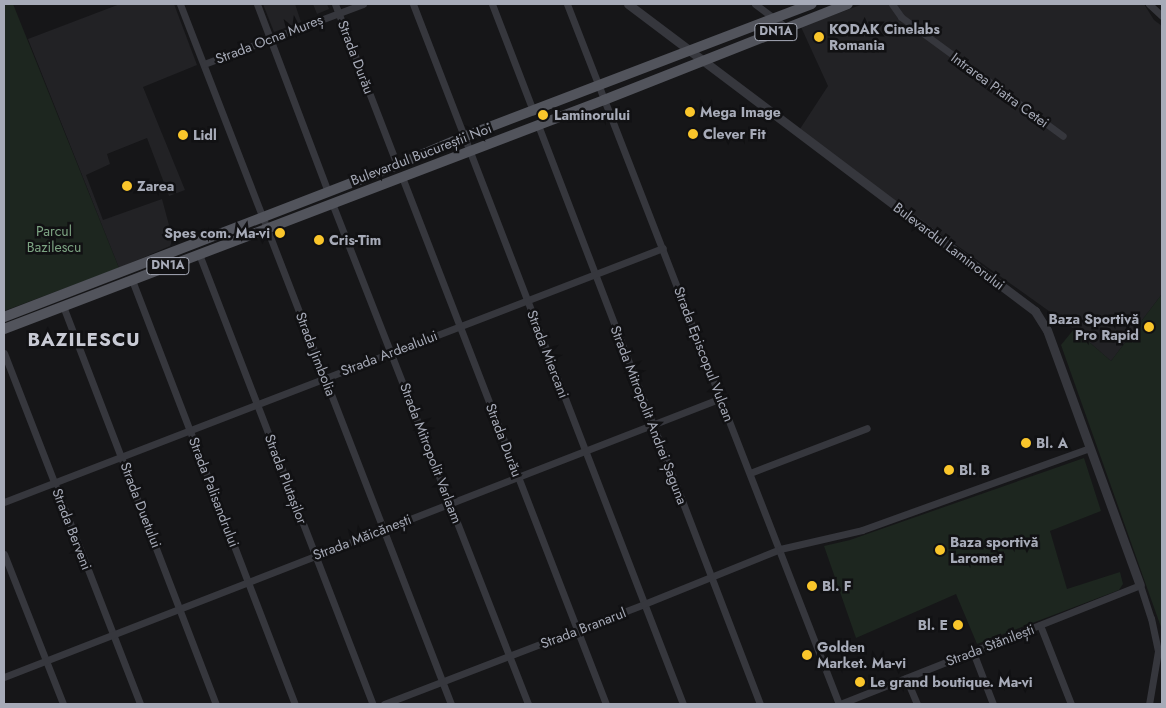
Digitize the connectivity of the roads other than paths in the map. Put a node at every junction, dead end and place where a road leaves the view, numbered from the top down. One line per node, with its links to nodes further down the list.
1 (180, 4): 22 (street, Strada Jimbolia)
2 (257, 4): 18 (street)
3 (335, 4): 14 (street, Strada Durău)
4 (363, 4): 14 (street, Strada Ocna Mureș)
5 (414, 4): 28 (street, Strada Miercani)
6 (492, 4): 26 (street)
7 (567, 4): 24 (street, Strada Episcopul Vulcan)
8 (628, 4): 19 (street, Bulevardul Laminorului)
9 (755, 4): 16 (street)
10 (812, 4): 16 (main road, Bulevardul Bucureștii Noi / DN1A)
11 (848, 4): 17 (main road, Bulevardul Bucureștii Noi / DN1A)
12 (892, 4): 29 (street, Intrarea Piatra Cetei)
13 (1149, 4): 15 (street)
14 (339, 13): 18 (street, Strada Ocna Mureș); 31 (street, Strada Durău)
15 (1162, 16)
16 (776, 19): 17 (street); 19 (main road, Bulevardul Bucureștii Noi / DN1A)
17 (787, 28): 20 (main road, Bulevardul Bucureștii Noi / DN1A)
18 (270, 39): 22 (street, Strada Ocna Mureș); 33 (street)
19 (691, 51): 21 (street, Bulevardul Laminorului); 24 (main road, Bulevardul Bucureștii Noi / DN1A)
20 (718, 55): 21 (main road, Bulevardul Bucureștii Noi / DN1A); 23 (street)
21 (703, 61): 23 (street, Bulevardul Laminorului); 25 (main road, Bulevardul Bucureștii Noi / DN1A)
22 (204, 64): 35 (street, Strada Jimbolia)
23 (717, 71): 54 (street, Bulevardul Laminorului)
24 (598, 86): 25 (street, Strada Episcopul Vulcan); 26 (main road, Bulevardul Bucureștii Noi / DN1A)
25 (604, 100): 27 (main road, Bulevardul Bucureștii Noi / DN1A); 37 (street, Strada Episcopul Vulcan)
26 (533, 111): 28 (main road, Bulevardul Bucureștii Noi / DN1A)
27 (538, 125): 30 (main road, Bulevardul Bucureștii Noi / DN1A); 39 (street, Strada Mitropolit Andrei Șaguna)
28 (466, 136): 30 (street, Strada Miercani); 31 (main road, Bulevardul Bucureștii Noi / DN1A)
29 (1064, 136)
30 (470, 150): 32 (main road, Bulevardul Bucureștii Noi / DN1A); 41 (street, Strada Miercani)
31 (397, 165): 33 (main road, Bulevardul Bucureștii Noi / DN1A)
32 (402, 177): 34 (main road, Bulevardul Bucureștii Noi / DN1A); 44 (street, Strada Durău)
33 (328, 192): 35 (main road, Bulevardul Bucureștii Noi / DN1A)
34 (332, 203): 36 (main road, Bulevardul Bucureștii Noi / DN1A); 46 (street, Strada Mitropolit Varlaam)
35 (263, 218): 36 (street, Strada Jimbolia); 43 (main road, Bulevardul Bucureștii Noi / DN1A)
36 (267, 228): 38 (main road, Bulevardul Bucureștii Noi / DN1A); 48 (street, Strada Jimbolia)
37 (663, 248): 39 (street, Strada Ardealului); 49 (street, Strada Episcopul Vulcan)
38 (200, 254): 40 (main road, Bulevardul Bucureștii Noi / DN1A); 50 (street, Strada Plutașilor)
39 (595, 274): 41 (street, Strada Ardealului); 51 (street, Strada Mitropolit Andrei Șaguna)
40 (132, 280): 42 (main road, Bulevardul Bucureștii Noi / DN1A); 53 (street, Strada Palisandrului)
41 (528, 300): 44 (street, Strada Ardealului); 55 (street, Strada Miercani)
42 (63, 306): 45 (main road, Bulevardul Bucureștii Noi / DN1A); 56 (street, Strada Duetului)
43 (4, 317)
44 (460, 326): 46 (street, Strada Ardealului); 58 (street, Strada Durău)
45 (4, 329)
46 (392, 352): 48 (street, Strada Ardealului); 61 (street, Strada Mitropolit Varlaam)
47 (4, 354): 59 (street, Strada Berveni)
48 (325, 378): 50 (street, Strada Ardealului); 62 (street, Strada Jimbolia)
49 (721, 398): 51 (street, Strada Măicănești); 57 (street, Strada Episcopul Vulcan)
50 (258, 404): 53 (street, Strada Ardealului); 65 (street, Strada Plutașilor)
51 (652, 425): 55 (street, Strada Măicănești); 66 (street, Strada Mitropolit Andrei Șaguna)
52 (867, 428): 57 (street)
53 (190, 430): 56 (street, Strada Ardealului); 67 (street, Strada Palisandrului)
54 (1090, 448): 63 (street, Strada Branarul); 68 (street, Bulevardul Laminorului)
55 (586, 450): 58 (street, Strada Măicănești); 69 (street, Strada Miercani)
56 (122, 456): 59 (street, Strada Ardealului); 70 (street, Strada Duetului)
57 (750, 473): 63 (street, Strada Episcopul Vulcan)
58 (518, 476): 61 (street, Strada Măicănești); 72 (street, Strada Durău)
59 (54, 482): 60 (street, Strada Ardealului); 73 (street, Strada Berveni)
60 (4, 502)
61 (450, 502): 62 (street, Strada Măicănești); 75 (street, Strada Mitropolit Varlaam)
62 (383, 529): 65 (street, Strada Măicănești); 79 (street, Strada Jimbolia)
63 (780, 549): 66 (street, Strada Branarul); 91 (street, Strada Episcopul Vulcan)
64 (4, 554): 76 (street)
65 (315, 555): 67 (street, Strada Măicănești); 84 (street, Strada Plutașilor)
66 (711, 577): 69 (street, Strada Branarul); 90 (street, Strada Mitropolit Andrei Șaguna)
67 (248, 582): 70 (street, Strada Măicănești); 83 (street, Strada Palisandrului)
68 (1140, 585): 71 (street, Strada Stănilești); 95 (street)
69 (644, 604): 72 (street, Strada Branarul); 89 (street, Strada Miercani)
70 (180, 608): 73 (street, Strada Măicănești); 82 (street, Strada Duetului)
71 (1040, 625): 74 (street, Strada Stănilești); 94 (street)
72 (578, 630): 75 (street, Strada Branarul); 88 (street, Strada Durău)
73 (113, 634): 76 (street, Strada Măicănești); 81 (street, Strada Berveni)
74 (973, 652): 78 (street, Strada Stănilești); 93 (street)
75 (510, 657): 79 (street, Strada Branarul); 87 (street, Strada Mitropolit Varlaam)
76 (46, 661): 77 (street, Strada Măicănești); 80 (street)
77 (4, 677)
78 (906, 678): 91 (street, Strada Stănilești); 92 (street)
79 (442, 682): 85 (street, Strada Branarul); 86 (street, Strada Jimbolia)
80 (63, 704)
81 (140, 704)
82 (216, 704)
83 (295, 704)
84 (374, 704)
85 (384, 704)
86 (451, 704)
87 (528, 704)
88 (606, 704)
89 (682, 704)
90 (760, 704)
91 (839, 704)
92 (917, 704)
93 (993, 704)
94 (1070, 704)
95 (1149, 704)

